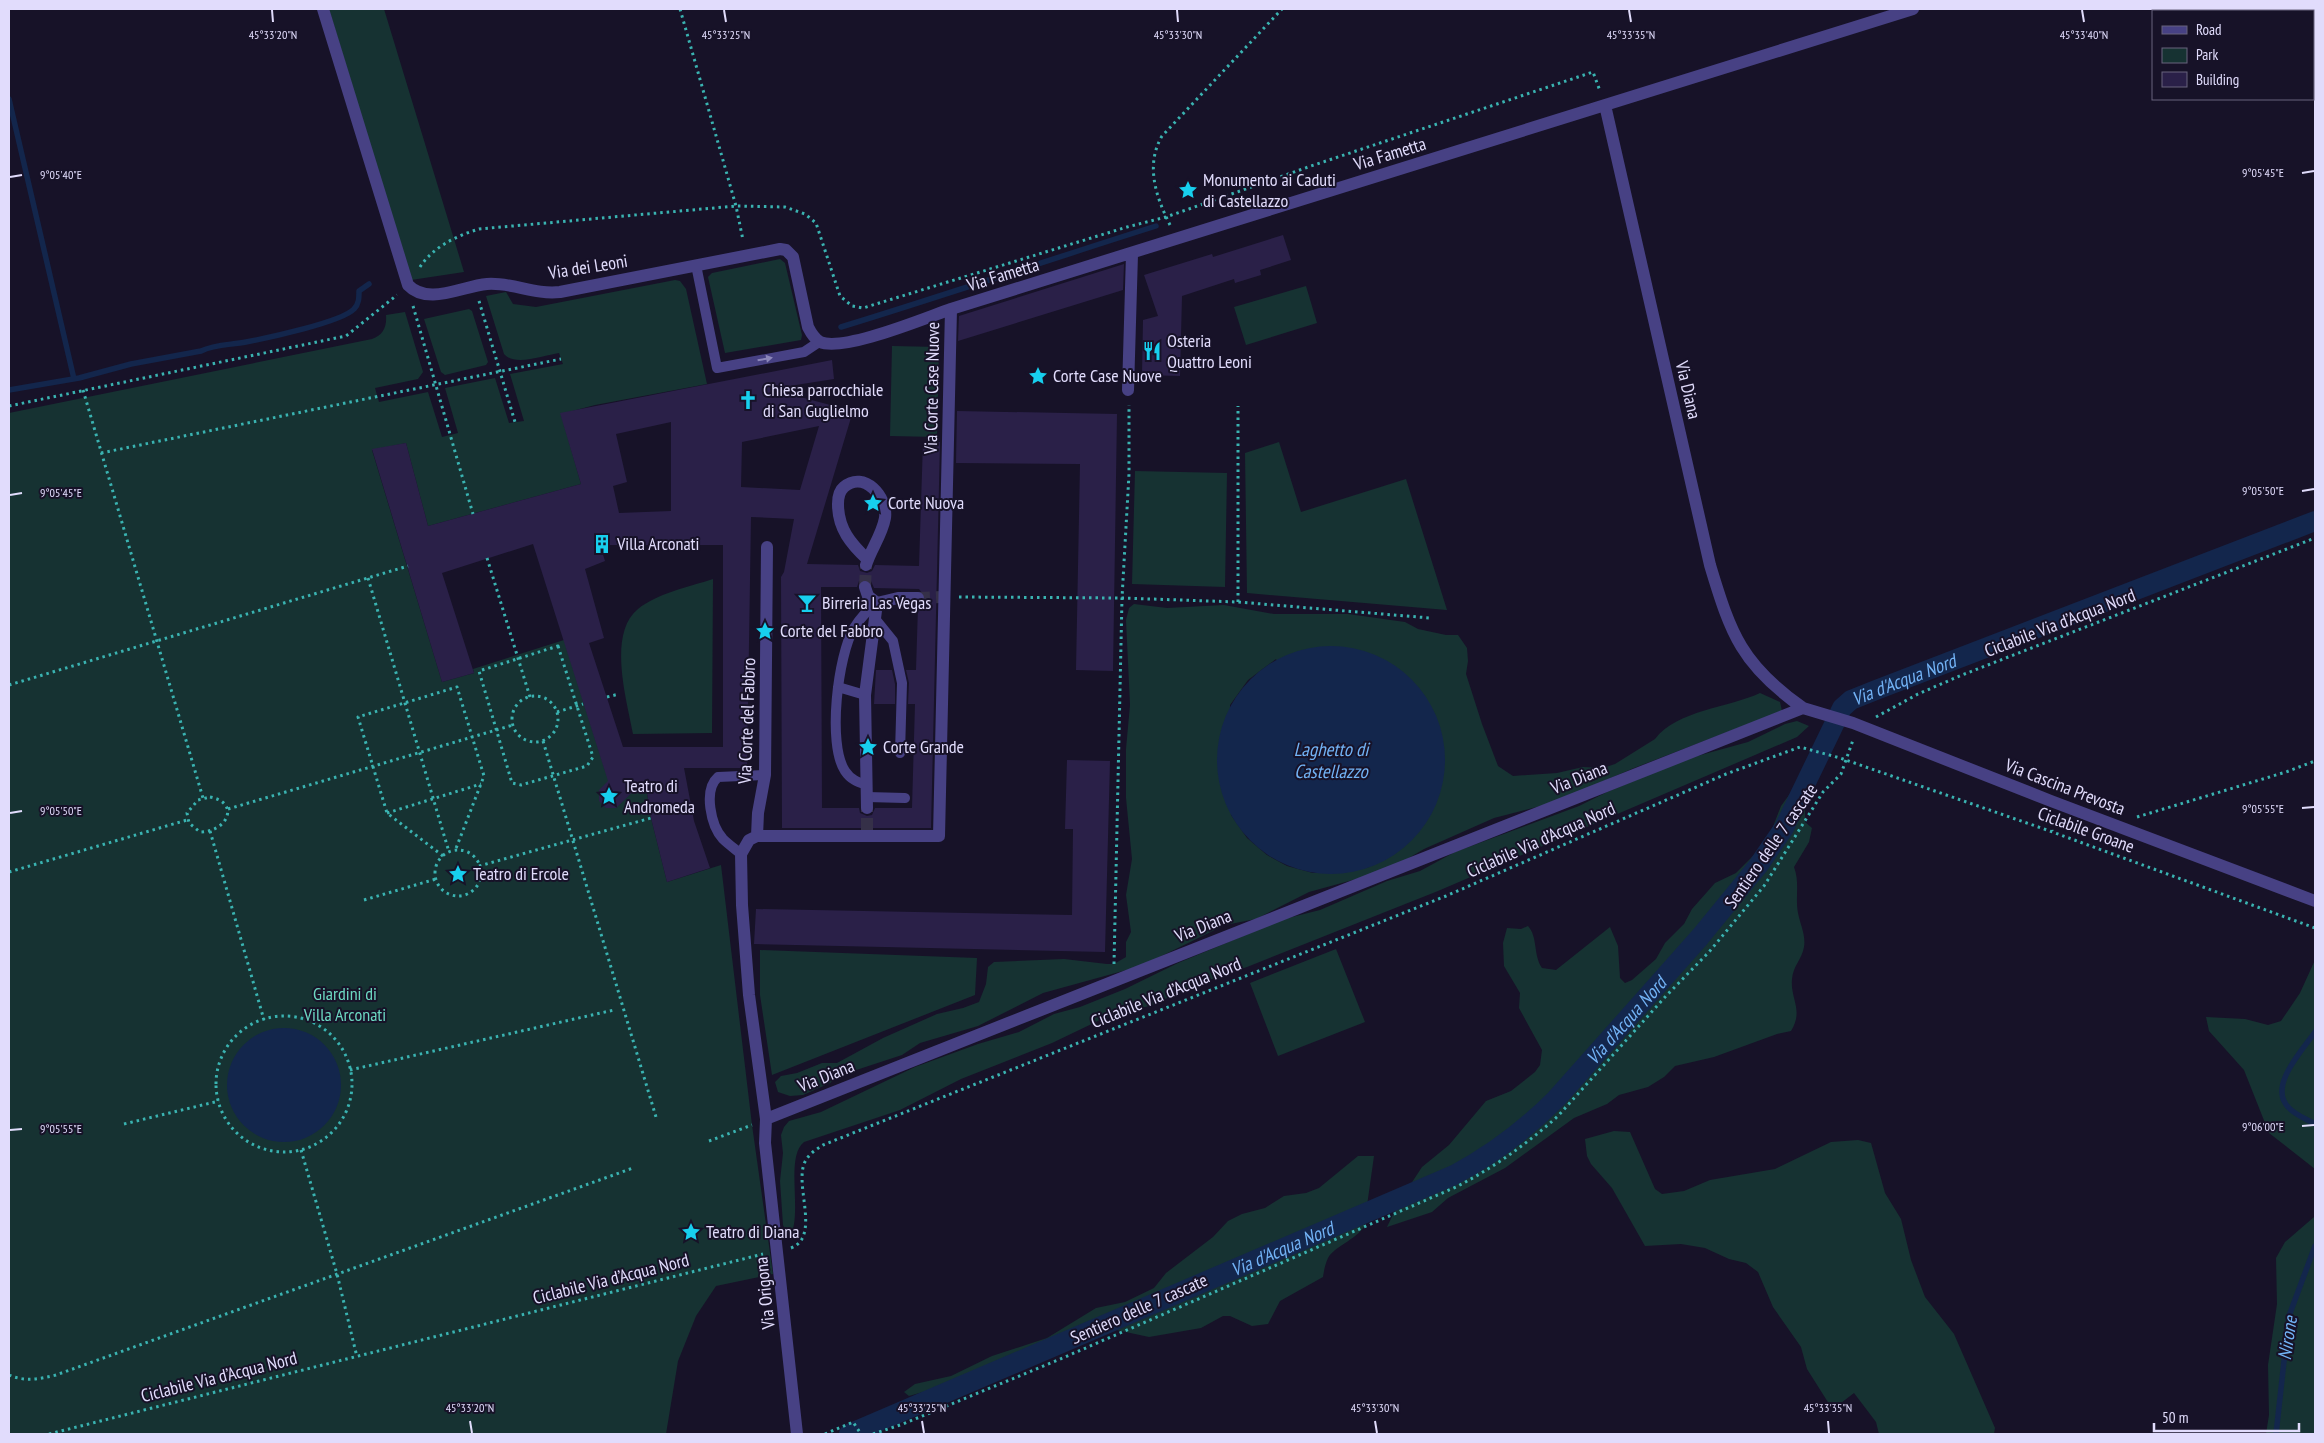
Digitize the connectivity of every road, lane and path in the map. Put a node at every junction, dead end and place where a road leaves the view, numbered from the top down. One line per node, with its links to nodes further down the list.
1 (323, 9): 13 (street)
2 (680, 9): 6 (path)
3 (1282, 9): 7 (path)
4 (1913, 9): 5 (street, Via Fametta)
5 (1605, 105): 7 (path); 8 (street, Via Fametta); 51 (street, Via Diana)
6 (736, 206): 7 (path); 10 (path); 13 (path)
7 (1166, 217): 8 (path)
8 (1176, 239): 9 (street, Via Fametta)
9 (1132, 254): 14 (street, Via Fametta); 20 (street)
10 (746, 256): 11 (street, Via dei Leoni); 15 (street, Via dei Leoni)
11 (696, 265): 12 (street, Via dei Leoni); 15 (lane, one-way to 15)
12 (475, 286): 13 (street, Via dei Leoni); 17 (path)
13 (410, 287): 18 (path); 19 (path)
14 (951, 309): 15 (street, Via Fametta); 33 (street, Via Corte Case Nuove)
15 (819, 342)
16 (561, 359): 17 (path)
17 (500, 370): 18 (path); 23 (path)
18 (434, 384): 24 (path); 25 (path)
19 (83, 390): 21 (path); 24 (path)
20 (1128, 390): 35 (path)
21 (9, 406)
22 (1238, 406): 36 (path)
23 (515, 422)
24 (101, 453): 40 (path)
25 (472, 514)
26 (2315, 538): 54 (path, Ciclabile Via d’Acqua Nord)
27 (767, 547): 63 (street, Via Corte del Fabbro)
28 (487, 558): 41 (path)
29 (867, 562): 29 (street)
30 (408, 566): 31 (path)
31 (368, 578): 40 (path); 48 (path)
32 (865, 587): 37 (street)
33 (943, 597): 35 (path); 76 (street, Via Corte Case Nuove)
34 (918, 598): 37 (street)
35 (1122, 598): 36 (path); 88 (path)
36 (1238, 602): 38 (path)
37 (877, 603): 39 (street); 43 (lane)
38 (1430, 618)
39 (876, 620): 45 (street); 59 (lane)
40 (155, 642): 42 (path); 67 (path)
41 (518, 658): 46 (path); 50 (path); 55 (path)
42 (9, 685)
43 (838, 687): 45 (lane); 66 (lane)
44 (619, 694): 47 (path)
45 (865, 695): 66 (street)
46 (530, 697): 52 (path); 53 (path)
47 (606, 697)
48 (405, 703): 56 (path); 58 (path); 62 (path)
49 (583, 704): 50 (path)
50 (577, 706): 52 (path); 64 (path)
51 (1803, 708): 54 (street, Via Cascina Prevosta); 88 (street, Via Diana)
52 (557, 712): 57 (path)
53 (513, 725): 55 (path); 57 (path)
54 (1857, 725): 60 (path, Ciclabile Via d’Acqua Nord); 74 (street, Via Cascina Prevosta)
55 (496, 730): 56 (path); 64 (path)
56 (472, 737): 58 (path); 65 (path)
57 (543, 742): 64 (path)
58 (419, 752): 62 (path); 69 (path)
59 (900, 753)
60 (1846, 761): 87 (path, Ciclabile Groane); 99 (path, Ciclabile Via d’Acqua Nord); 107 (path, Sentiero delle 7 cascate)
61 (2315, 761): 74 (path)
62 (373, 765): 70 (path); 71 (path)
63 (765, 775): 76 (street, Via Corte del Fabbro); 80 (lane)
64 (553, 776): 77 (path)
65 (481, 784): 69 (path); 78 (path)
66 (867, 797): 68 (lane)
67 (203, 798): 70 (path); 73 (path)
68 (905, 798)
69 (433, 799): 71 (path); 79 (path)
70 (228, 809): 75 (path)
71 (387, 813): 81 (path)
72 (651, 818): 77 (path)
73 (188, 820): 75 (path); 83 (path)
74 (2114, 824): 86 (street, Via Cascina Prevosta)
75 (210, 831): 90 (path)
76 (757, 836): 80 (street)
77 (573, 840): 82 (path); 93 (path)
78 (455, 851): 79 (path); 82 (path)
79 (449, 852): 81 (path)
80 (741, 854): 94 (street, Via Origona)
81 (443, 856): 84 (path)
82 (479, 866): 84 (path)
83 (9, 872)
84 (436, 879): 85 (path)
85 (364, 900)
86 (2315, 901)
87 (2315, 928)
88 (1114, 980): 94 (street, Via Diana)
89 (614, 1010): 91 (path)
90 (264, 1020): 91 (path); 92 (path)
91 (350, 1070): 97 (path)
92 (219, 1101): 95 (path); 97 (path)
93 (656, 1117)
94 (766, 1119): 96 (path); 99 (street, Via Origona)
95 (124, 1124)
96 (709, 1141)
97 (301, 1150): 100 (path)
98 (633, 1168): 100 (path)
99 (778, 1251): 101 (path, Ciclabile Via d’Acqua Nord); 104 (street, Via Origona)
100 (337, 1274): 101 (path); 102 (path)
101 (357, 1357): 103 (path, Ciclabile Via d’Acqua Nord)
102 (9, 1375)
103 (49, 1434)
104 (797, 1434)
105 (824, 1434): 106 (path)
106 (861, 1434)
107 (873, 1434)

